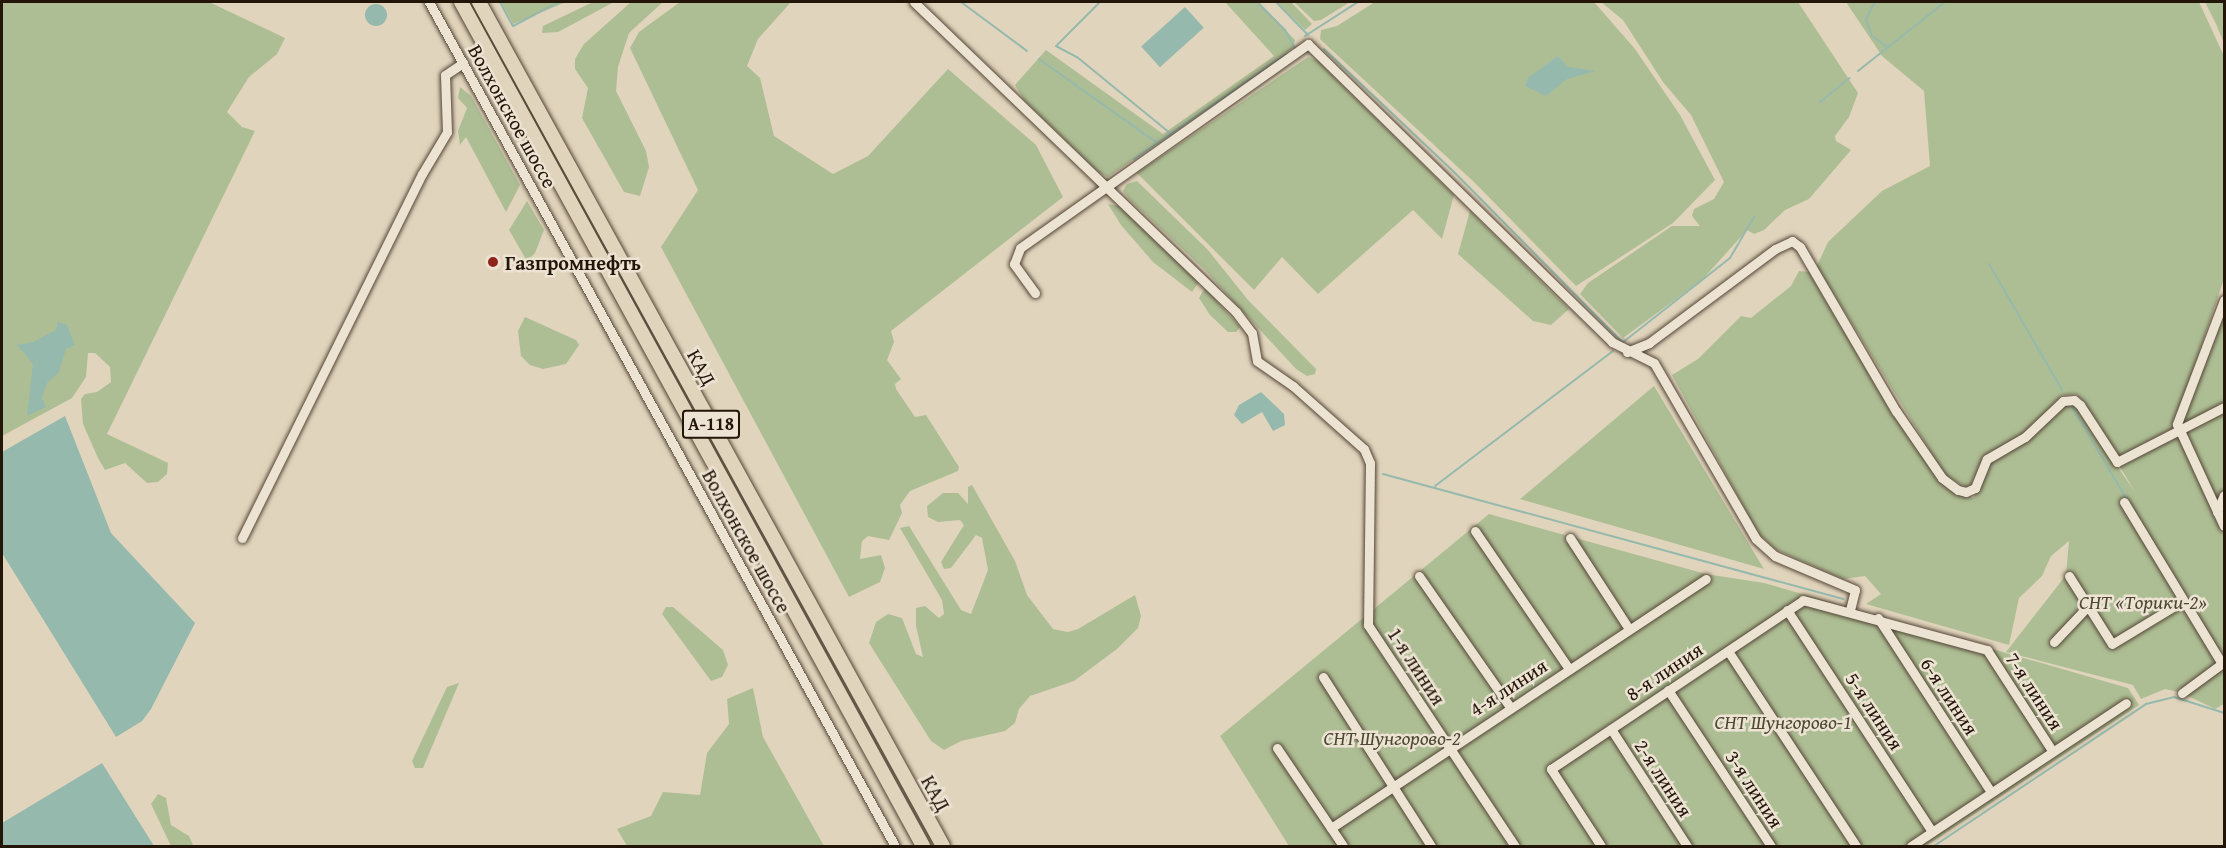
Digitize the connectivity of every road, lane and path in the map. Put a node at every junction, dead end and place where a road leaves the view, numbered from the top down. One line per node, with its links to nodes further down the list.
1 (429, 2): 5 (street, Волхонское шоссе)
2 (461, 2): 46 (highway, КАД / А-118)
3 (479, 2): 47 (highway, КАД / А-118)
4 (914, 2): 6 (street)
5 (463, 63): 17 (street); 45 (street, Волхонское шоссе)
6 (1107, 188): 7 (street); 9 (street); 38 (street, 1-я линия)
7 (1035, 293)
8 (2224, 300): 11 (street)
9 (1627, 352): 11 (street); 25 (street)
10 (2224, 407): 11 (street)
11 (2177, 432): 14 (street)
12 (2224, 495): 14 (street)
13 (2124, 502): 22 (street)
14 (2217, 512): 15 (street)
15 (2224, 526)
16 (1475, 531): 31 (street)
17 (242, 538)
18 (1570, 538): 27 (street)
19 (1419, 576): 36 (street)
20 (2069, 576): 23 (street)
21 (1706, 579): 27 (street, 4-я линия)
22 (2183, 601): 23 (street); 30 (street)
23 (2088, 606): 28 (street)
24 (1787, 610): 25 (street, 8-я линия); 29 (street, 8-я линия); 44 (street, 5-я линия)
25 (1850, 610): 26 (street)
26 (1882, 619): 40 (street, 7-я линия); 42 (street, 6-я линия)
27 (1629, 629): 31 (street, 4-я линия)
28 (2054, 642)
29 (1728, 651): 33 (street, 8-я линия); 54 (street)
30 (2223, 663): 34 (street)
31 (1569, 669): 36 (street, 4-я линия)
32 (1323, 677): 41 (street)
33 (1668, 690): 37 (street, 8-я линия); 53 (street, 3-я линия)
34 (2182, 693)
35 (2126, 703): 40 (street)
36 (1510, 707): 38 (street, 4-я линия)
37 (1611, 729): 51 (street, 8-я линия); 52 (street, 2-я линия)
38 (1449, 747): 41 (street, 4-я линия); 50 (street, 1-я линия)
39 (1277, 748): 43 (street)
40 (2053, 752): 42 (street)
41 (1392, 787): 43 (street, 4-я линия); 49 (street)
42 (1991, 792): 44 (street)
43 (1330, 828): 48 (street)
44 (1932, 832): 55 (street)
45 (895, 846)
46 (923, 846)
47 (943, 846)
48 (1343, 846)
49 (1431, 846)
50 (1515, 846)
51 (1601, 846)
52 (1687, 846)
53 (1771, 846)
54 (1856, 846)
55 (1911, 846)

